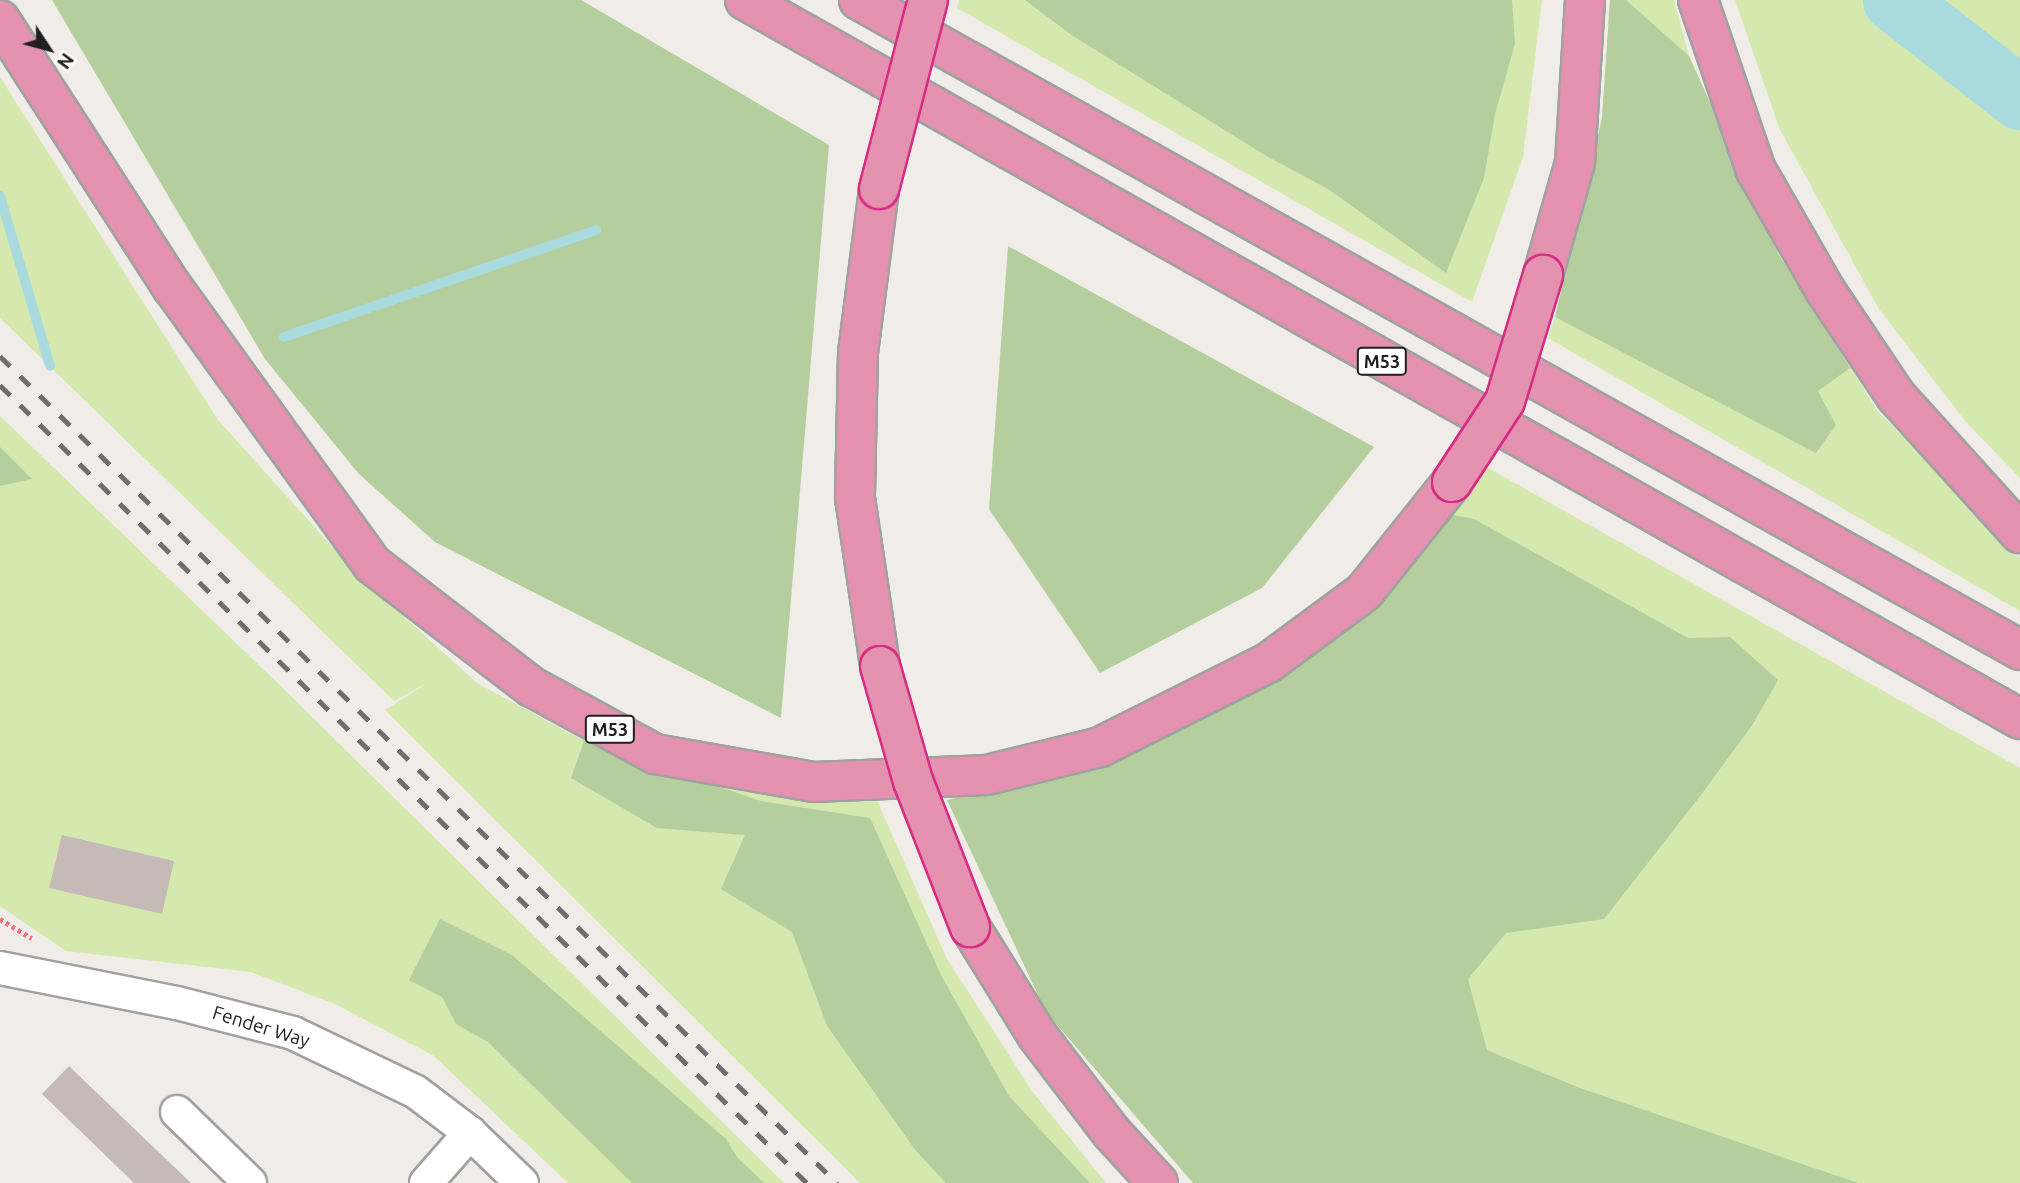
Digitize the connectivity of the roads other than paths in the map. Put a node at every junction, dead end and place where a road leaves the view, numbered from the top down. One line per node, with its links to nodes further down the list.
1 (745, 0): 9 (highway, M53)
2 (859, 0): 8 (highway)
3 (928, 0): 16 (highway, bridge)
4 (1584, 0): 6 (highway, M53, bridge)
5 (1698, 0): 7 (highway)
6 (0, 20)
7 (2020, 533)
8 (2020, 650)
9 (2020, 719)
10 (0, 968): 12 (street, Fender Way)
11 (177, 1112): 14 (street)
12 (470, 1133): 13 (street); 15 (street, Fender Way)
13 (436, 1180)
14 (250, 1183)
15 (522, 1183)
16 (1158, 1183)

